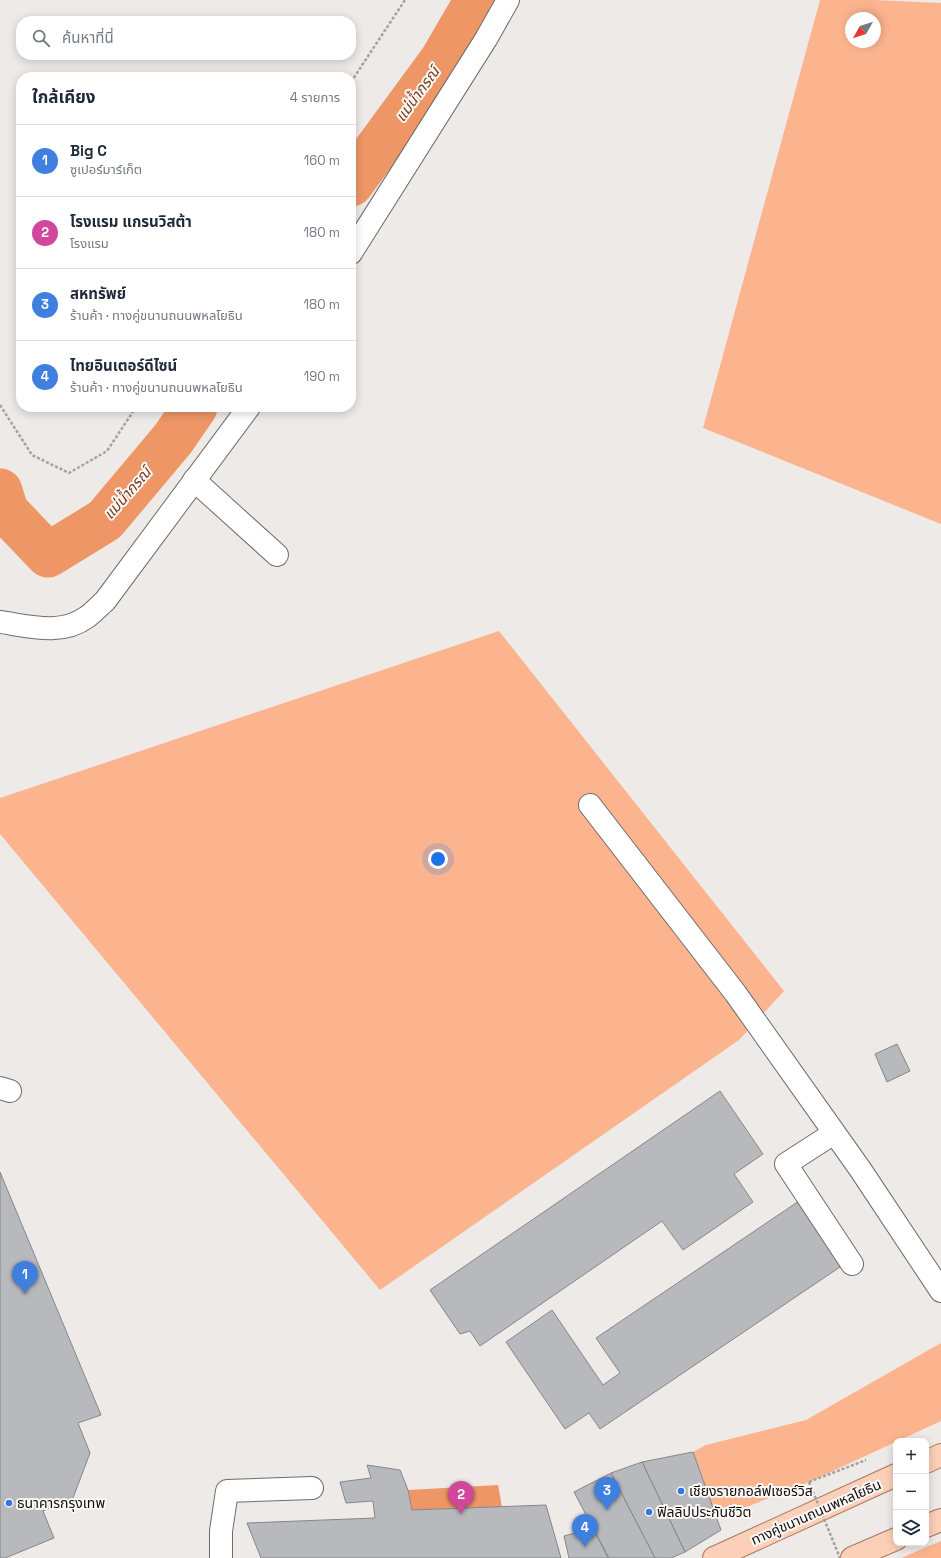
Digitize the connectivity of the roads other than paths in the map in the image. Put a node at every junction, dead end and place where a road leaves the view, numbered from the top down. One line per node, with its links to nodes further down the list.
1 (508, 0): 2 (street)
2 (356, 245)
3 (245, 412): 4 (street)
4 (194, 480): 5 (street); 6 (street)
5 (278, 555)
6 (0, 622)
7 (590, 805): 8 (street)
8 (834, 1133): 9 (street); 10 (street)
9 (852, 1264)
10 (941, 1291)
11 (941, 1455): 12 (main road)
12 (929, 1461)
13 (893, 1476): 19 (main road, ทางคู่ขนานถนนพหลโยธิน)
14 (312, 1488): 18 (street)
15 (941, 1520): 16 (main road)
16 (929, 1525)
17 (893, 1540): 20 (main road)
18 (221, 1558)
19 (714, 1558)
20 (852, 1558)

